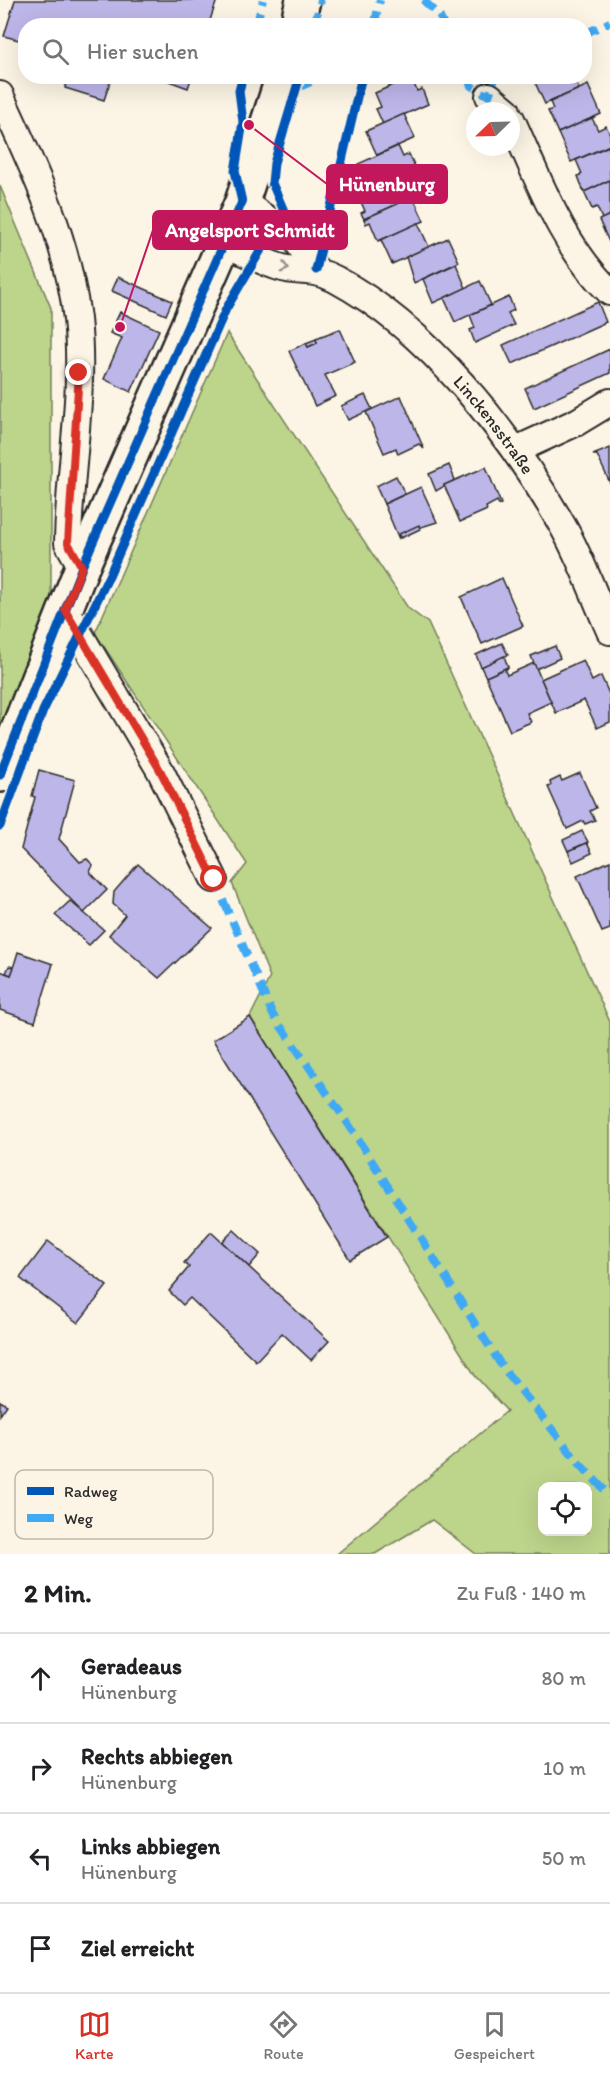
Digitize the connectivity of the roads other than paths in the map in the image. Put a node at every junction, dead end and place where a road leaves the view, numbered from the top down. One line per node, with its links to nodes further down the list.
1 (303, 0): 2 (street)
2 (299, 18)
3 (280, 84): 6 (street)
4 (0, 95): 12 (street)
5 (520, 138): 9 (street)
6 (242, 202): 7 (street); 8 (street, Linckensstraße)
7 (225, 243): 8 (street, Linckensstraße, one-way to 8); 12 (street)
8 (316, 270): 11 (street, Linckensstraße)
9 (610, 292)
10 (610, 402): 11 (street)
11 (516, 450): 14 (street, Linckensstraße)
12 (82, 567): 13 (street)
13 (65, 610): 15 (street); 16 (street)
14 (610, 631)
15 (0, 775)
16 (214, 879)

